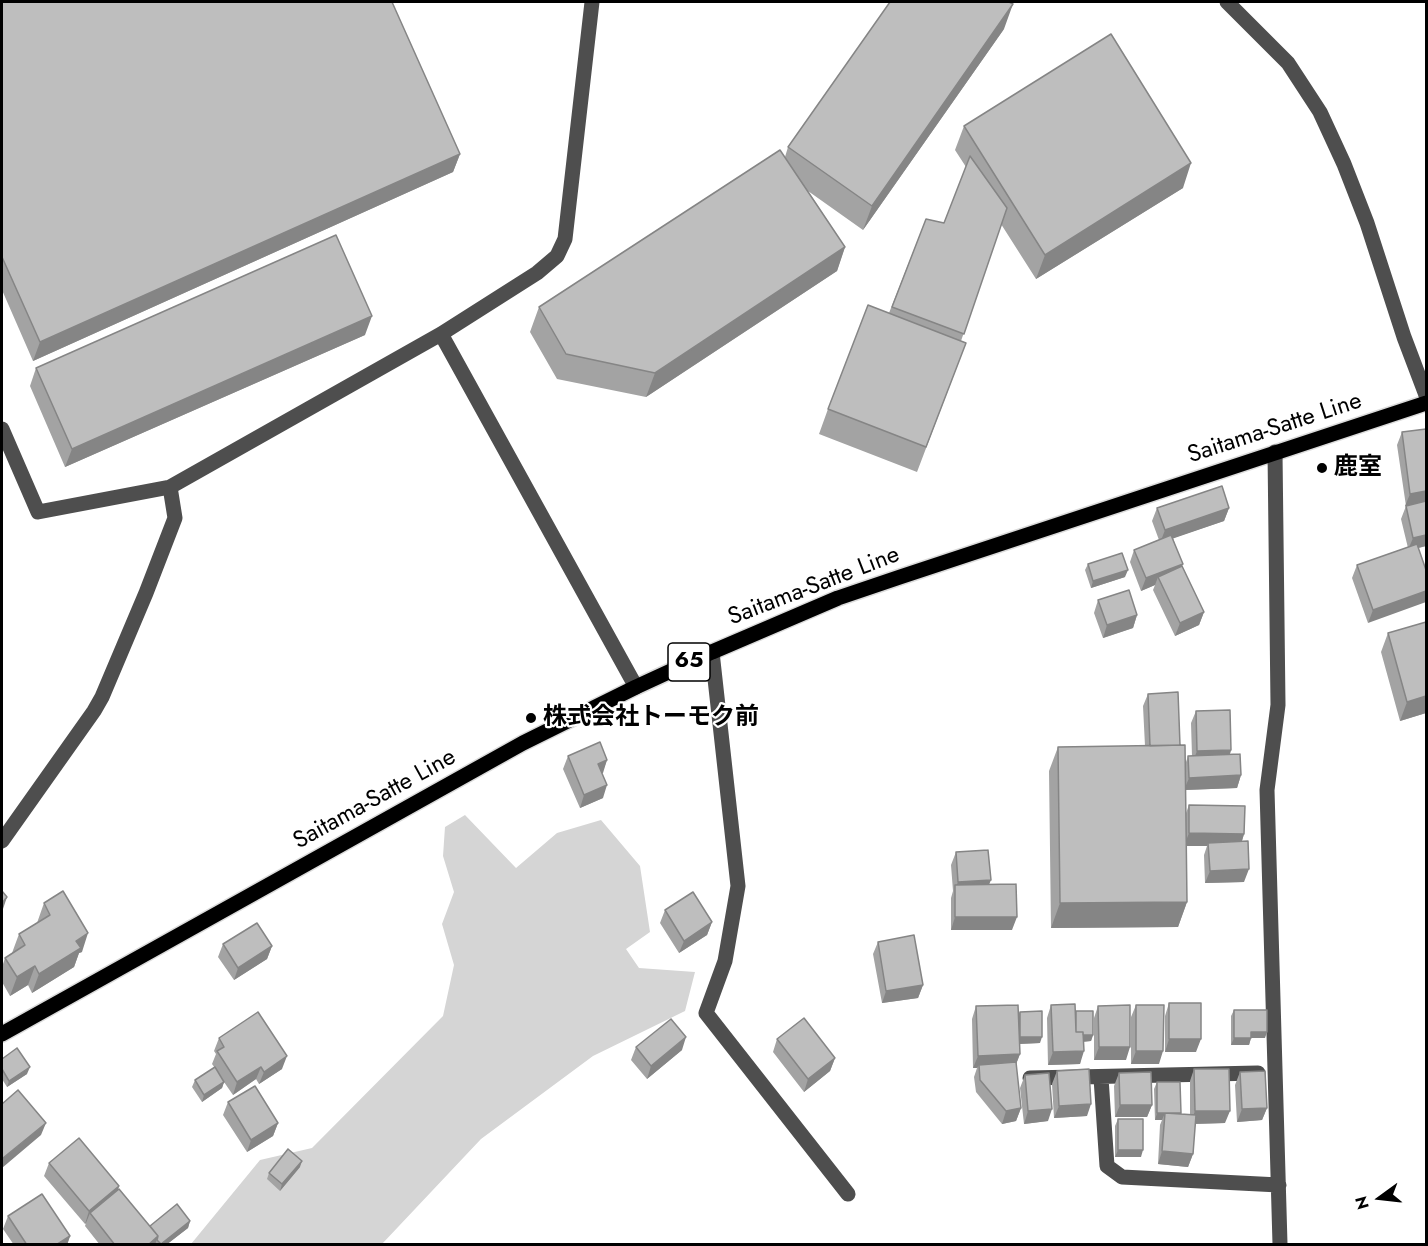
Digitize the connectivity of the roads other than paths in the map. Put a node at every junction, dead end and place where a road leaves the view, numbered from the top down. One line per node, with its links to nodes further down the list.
1 (592, 2): 3 (street)
2 (1227, 2): 4 (street)
3 (441, 334): 8 (street); 10 (street)
4 (1426, 394)
5 (1426, 403): 7 (main road, Saitama-Satte Line / 65)
6 (2, 429): 8 (street)
7 (1275, 452): 9 (main road, Saitama-Satte Line / 65); 13 (street)
8 (170, 487): 11 (street)
9 (712, 652): 10 (main road, Saitama-Satte Line / 65); 17 (street)
10 (636, 687): 12 (main road, Saitama-Satte Line / 65)
11 (2, 841)
12 (2, 1034)
13 (1276, 1072): 15 (street); 16 (street)
14 (1024, 1078): 15 (street)
15 (1101, 1078): 16 (street)
16 (1279, 1185): 18 (street)
17 (848, 1194)
18 (1280, 1245)

